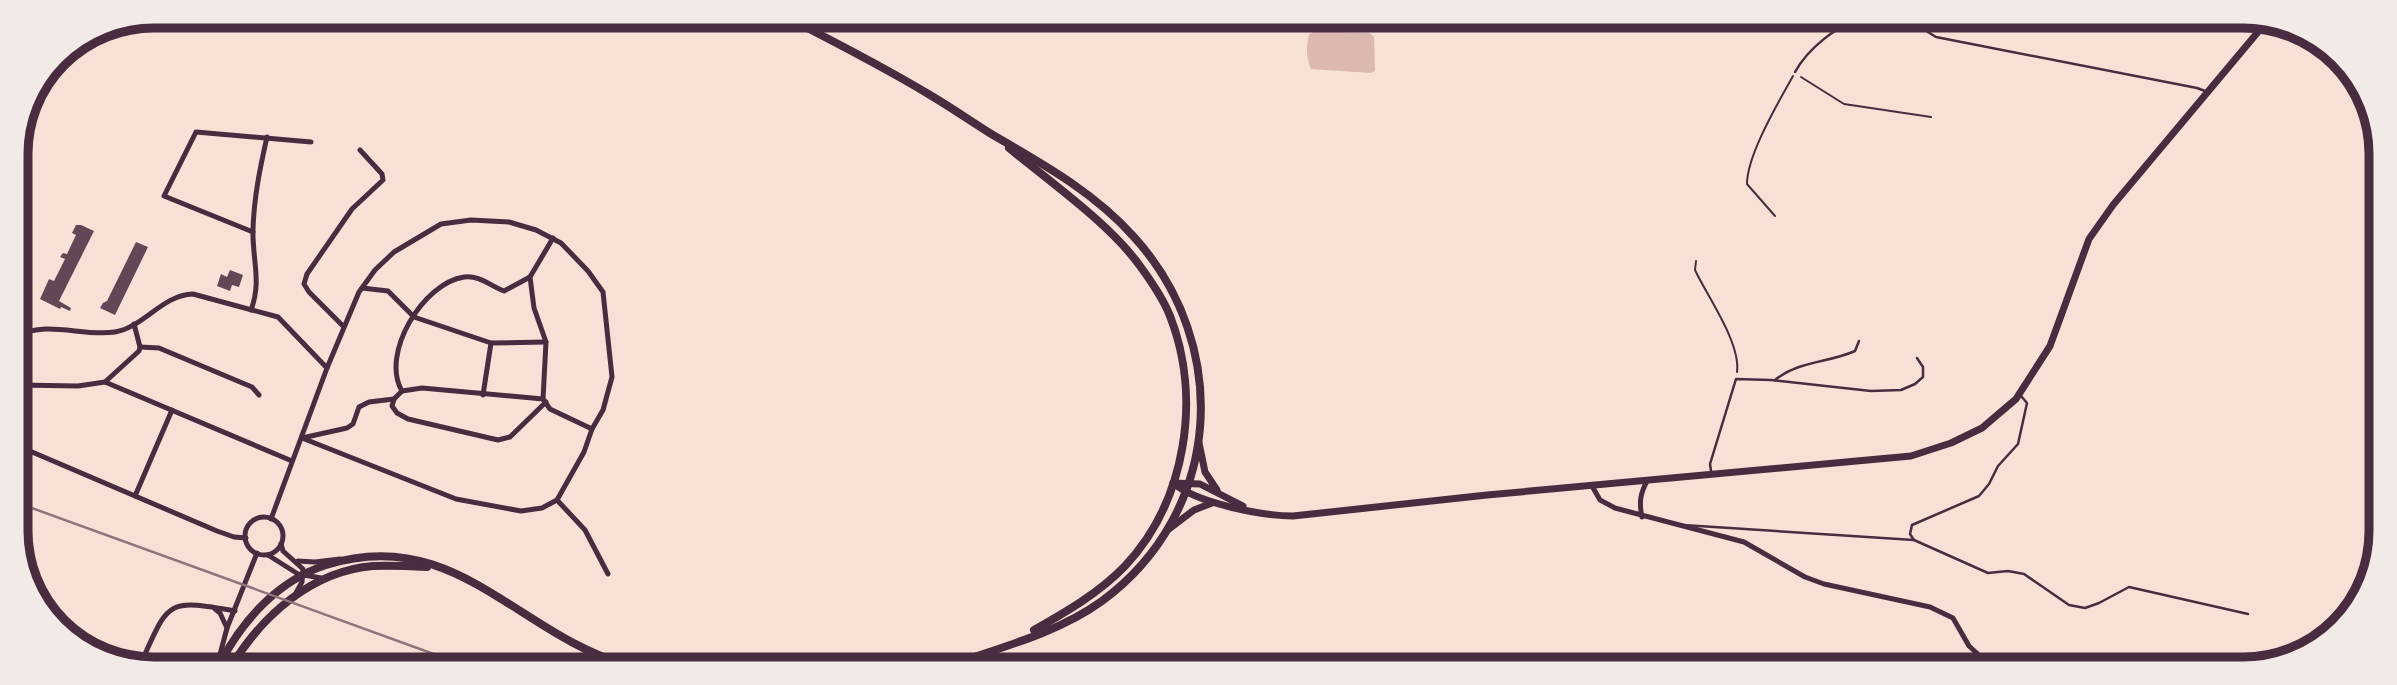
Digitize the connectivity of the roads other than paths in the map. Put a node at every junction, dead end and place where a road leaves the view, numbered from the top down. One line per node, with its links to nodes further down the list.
1 (807, 28): 8 (main road)
2 (1842, 28): 6 (lane)
3 (1890, 28): 4 (lane)
4 (1923, 29): 7 (lane)
5 (2260, 29): 7 (street)
6 (1795, 72)
7 (2208, 92): 31 (street)
8 (992, 134): 39 (main road); 44 (main road)
9 (267, 137): 10 (street); 12 (street); 12 (street)
10 (311, 142)
11 (360, 150): 19 (street)
12 (253, 232): 16 (street)
13 (553, 239): 14 (street); 15 (street); 37 (street)
14 (530, 277): 17 (street); 22 (street)
15 (362, 288): 17 (street); 19 (street)
16 (251, 310): 18 (street); 26 (street)
17 (414, 317): 23 (street); 30 (street)
18 (134, 324): 20 (street); 24 (street)
19 (343, 326): 26 (street)
20 (28, 332)
21 (1859, 341): 27 (lane)
22 (545, 342): 23 (street); 35 (street)
23 (491, 343): 33 (street)
24 (140, 347): 28 (street); 32 (street)
25 (1917, 358): 27 (lane)
26 (327, 368): 38 (street)
27 (1775, 380): 42 (lane)
28 (105, 382): 29 (street); 36 (street)
29 (28, 386)
30 (402, 391): 33 (street); 34 (street)
31 (2019, 394): 42 (street); 58 (lane)
32 (258, 395)
33 (483, 395): 35 (street)
34 (394, 399): 35 (street); 38 (street)
35 (544, 401): 37 (street)
36 (172, 410): 41 (street); 49 (street)
37 (592, 429): 50 (street)
38 (302, 438): 41 (street); 50 (street)
39 (1198, 440): 45 (main road); 48 (street)
40 (28, 450): 49 (street)
41 (292, 461): 54 (street)
42 (1712, 475): 43 (street)
43 (1647, 481): 46 (street); 53 (street)
44 (1173, 483): 45 (street); 47 (street); 73 (main road)
45 (1189, 483): 47 (main road); 48 (street)
46 (1592, 486): 52 (street); 53 (street)
47 (1186, 492): 51 (street); 56 (main road)
48 (1220, 493): 52 (street)
49 (135, 496): 57 (street)
50 (557, 500): 65 (street)
51 (1212, 503): 52 (street); 56 (street)
52 (1249, 510)
53 (1642, 517): 55 (street)
54 (271, 519): 57 (street); 59 (street)
55 (1681, 527): 58 (lane); 80 (street)
56 (1166, 532): 73 (main road)
57 (246, 538): 60 (street)
58 (1914, 540): 71 (lane)
59 (281, 544): 61 (street); 63 (street)
60 (257, 553): 61 (street); 70 (street)
61 (268, 555): 66 (street)
62 (353, 557): 63 (street); 64 (main road); 66 (main road)
63 (295, 560): 66 (street)
64 (440, 568): 67 (main road); 78 (main road)
65 (608, 574)
66 (303, 576): 67 (street); 68 (street); 76 (main road)
67 (330, 577): 68 (main road)
68 (301, 590): 77 (main road)
69 (212, 607): 70 (street); 72 (street); 74 (street)
70 (235, 611): 72 (street)
71 (2248, 614)
72 (227, 628): 75 (street)
73 (1010, 644): 79 (main road)
74 (144, 656)
75 (220, 657)
76 (223, 657)
77 (237, 657)
78 (606, 657)
79 (973, 657)
80 (1983, 657)

